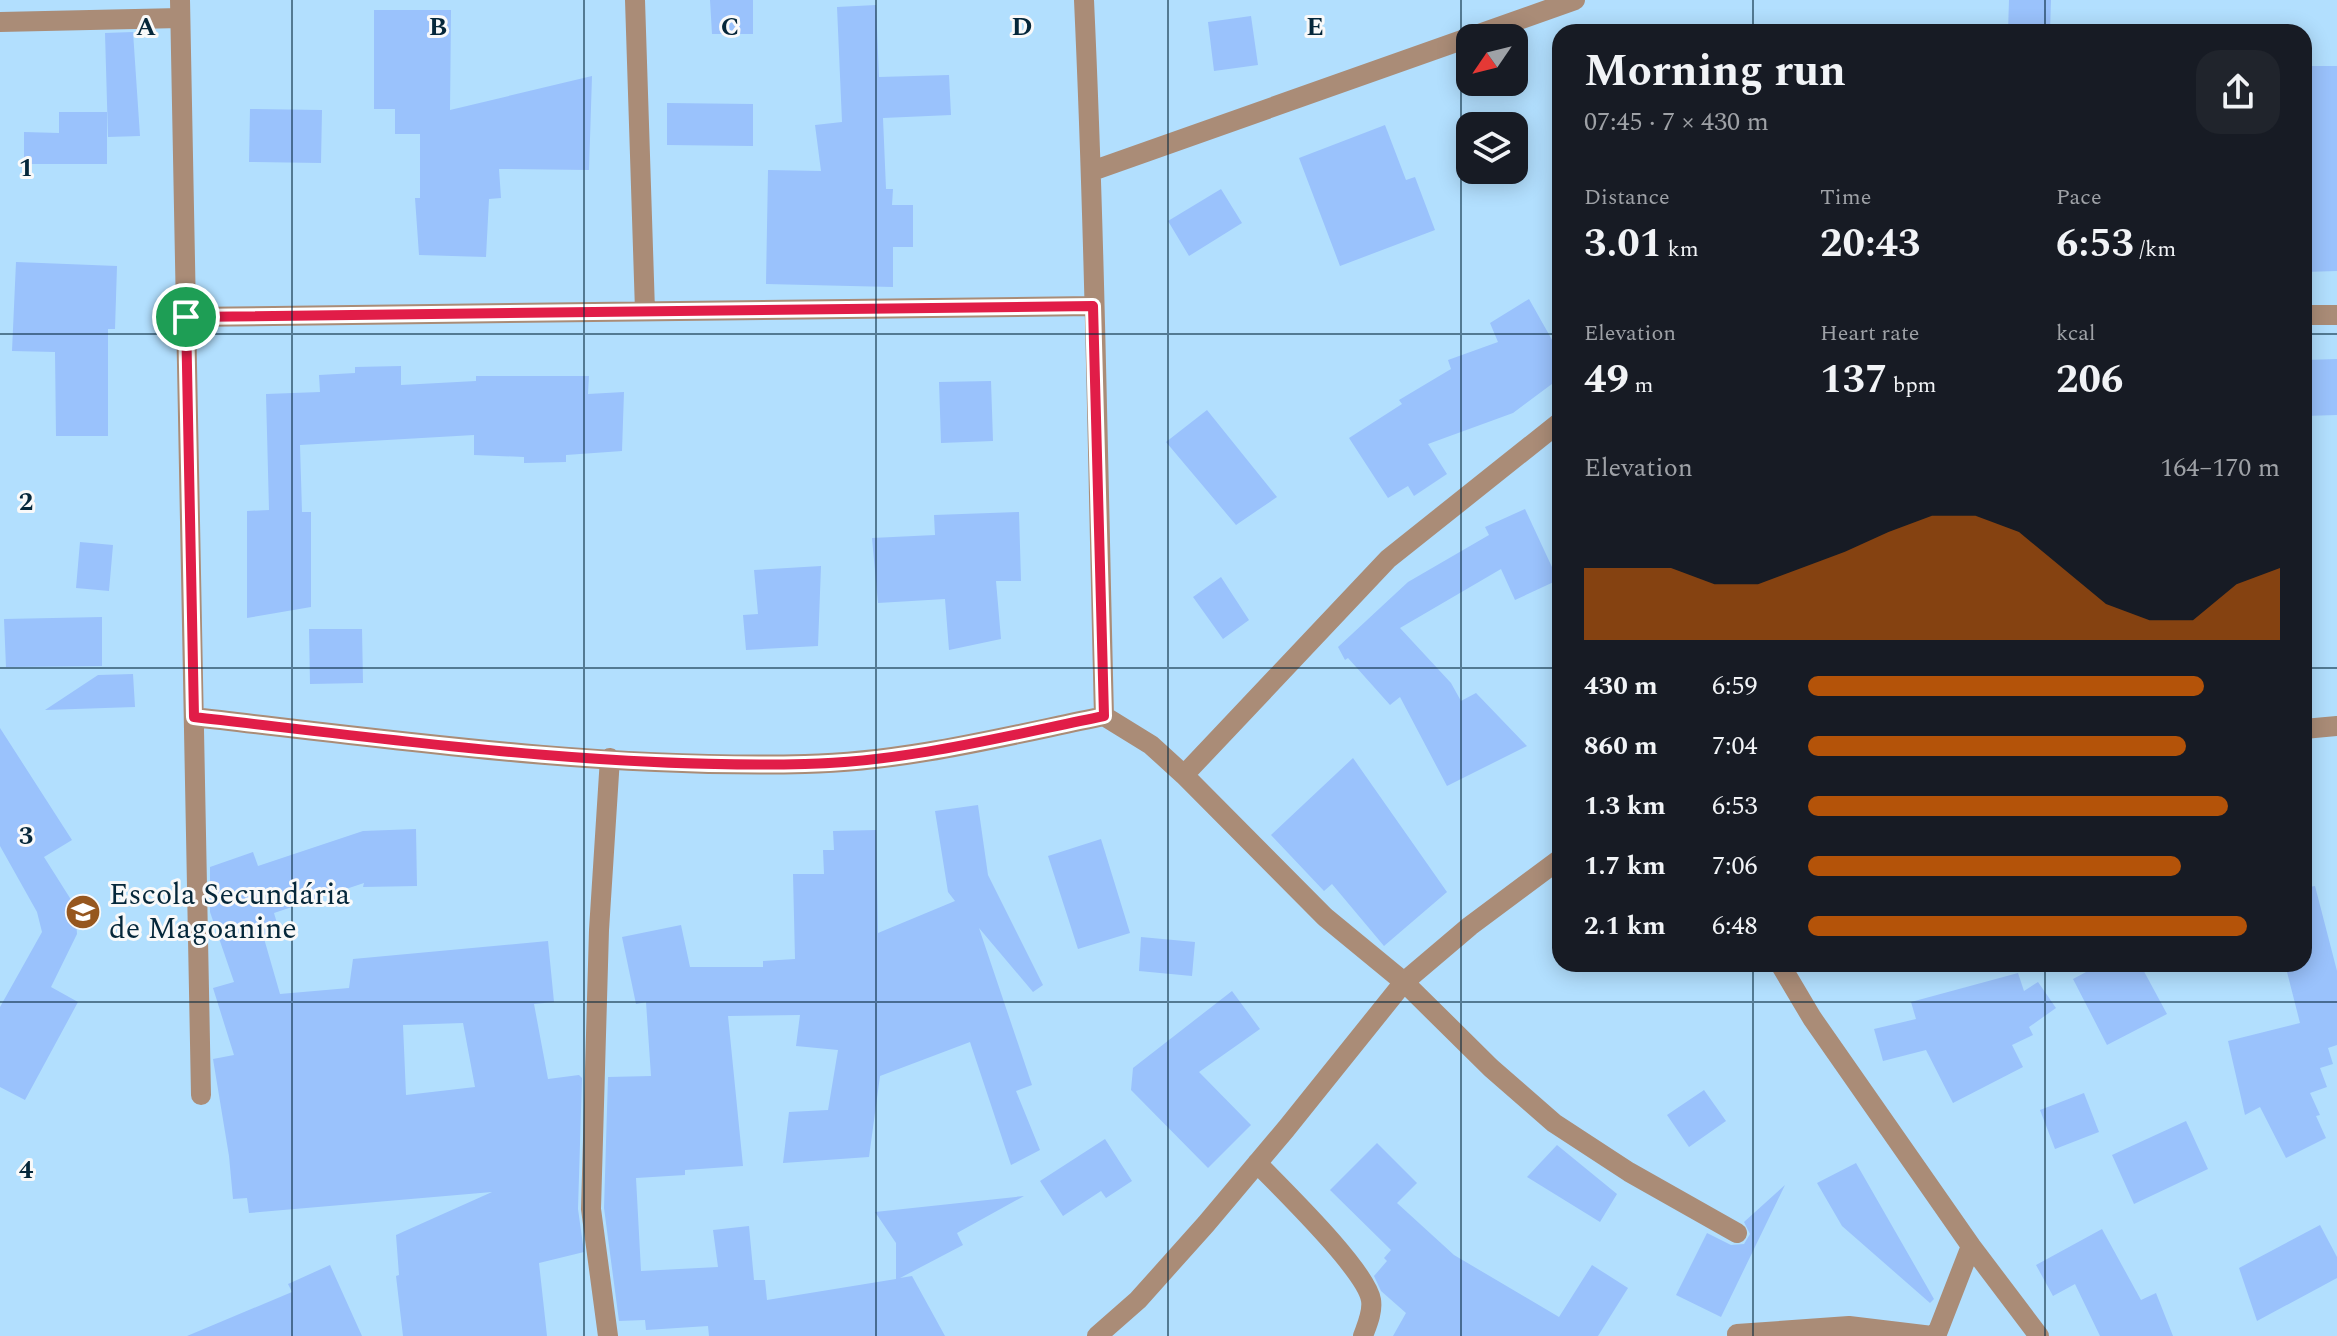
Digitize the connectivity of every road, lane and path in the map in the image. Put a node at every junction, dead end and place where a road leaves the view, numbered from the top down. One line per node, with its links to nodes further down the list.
1 (635, 0): 8 (street)
2 (1084, 0): 6 (street)
3 (1575, 0): 6 (street)
4 (180, 9): 5 (street); 11 (street)
5 (0, 22)
6 (1092, 171): 7 (street)
7 (1093, 306): 8 (street); 13 (street)
8 (645, 311): 11 (street)
9 (2312, 315): 10 (street)
10 (2337, 315)
11 (186, 317): 14 (street)
12 (1552, 430): 18 (street)
13 (1104, 716): 17 (street); 18 (street)
14 (194, 717): 17 (street); 22 (street)
15 (2337, 726): 16 (street)
16 (2312, 728)
17 (610, 758): 27 (street)
18 (1184, 775): 21 (street)
19 (1552, 865): 21 (street)
20 (1785, 972): 25 (street)
21 (1404, 982): 23 (street); 24 (street)
22 (201, 1095)
23 (1257, 1163): 28 (street); 29 (street)
24 (1737, 1233)
25 (1971, 1246): 30 (street); 31 (street)
26 (1737, 1334): 30 (street)
27 (608, 1336)
28 (1097, 1336)
29 (1363, 1336)
30 (1934, 1336)
31 (2039, 1336)

